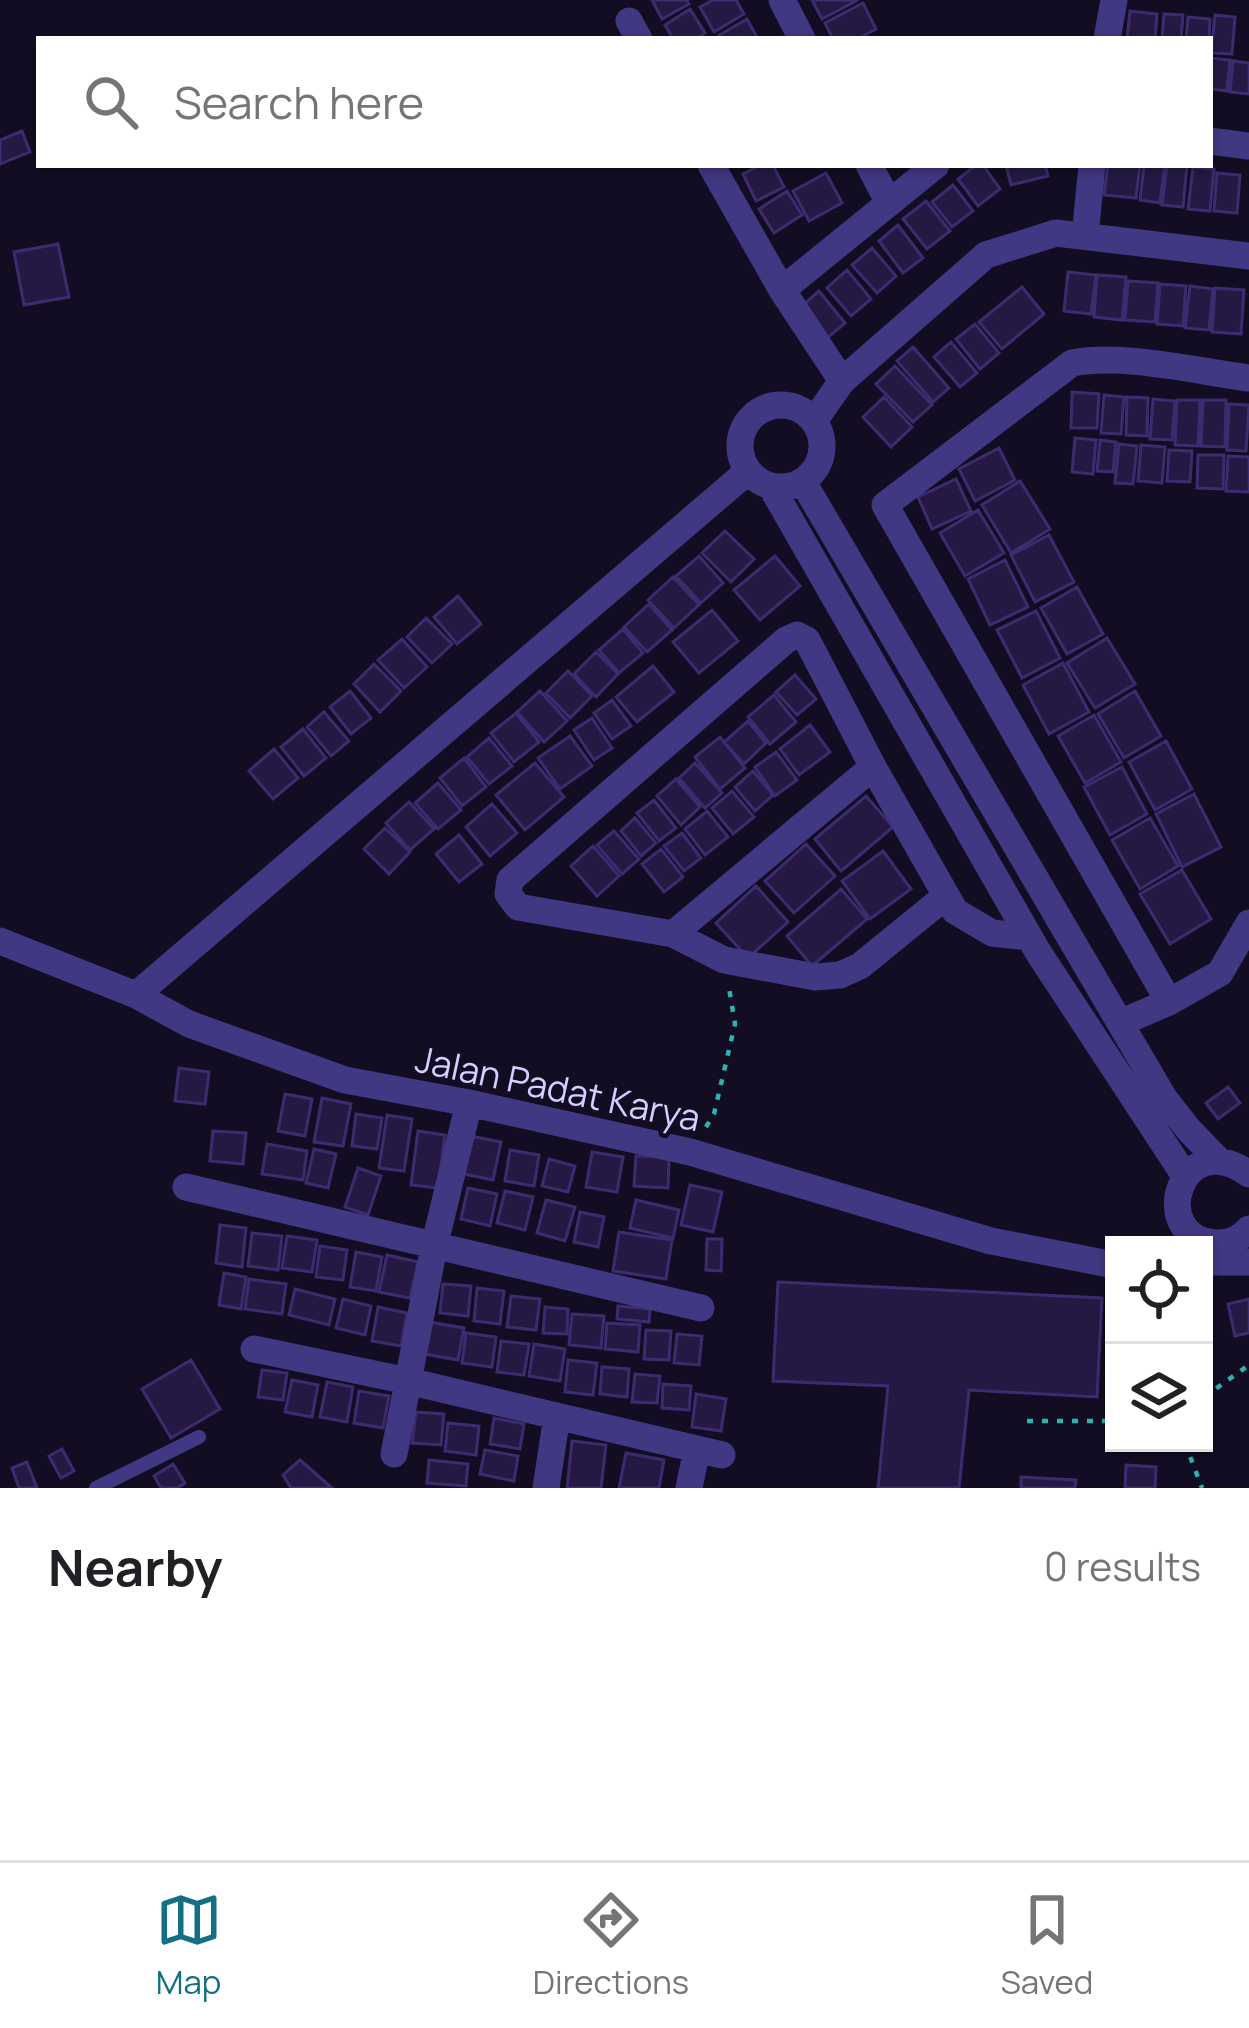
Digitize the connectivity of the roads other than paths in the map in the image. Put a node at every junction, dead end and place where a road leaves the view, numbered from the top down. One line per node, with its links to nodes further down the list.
1 (782, 0): 3 (street)
2 (1114, 0): 4 (street)
3 (800, 36)
4 (1108, 36)
5 (1213, 141): 6 (street)
6 (1249, 146)
7 (713, 168): 14 (street)
8 (871, 168): 11 (street)
9 (932, 168): 11 (street)
10 (1092, 168): 12 (street)
11 (890, 203): 14 (street)
12 (1085, 236): 13 (street); 16 (street)
13 (1249, 256)
14 (782, 290): 16 (street)
15 (1249, 378): 28 (street)
16 (842, 381): 17 (street)
17 (814, 421): 18 (street); 19 (street)
18 (747, 472): 20 (street); 27 (street)
19 (803, 482): 20 (street); 29 (street)
20 (772, 488): 25 (street)
21 (873, 767): 22 (street); 24 (street); 24 (street)
22 (946, 896): 24 (street); 25 (street)
23 (1249, 923): 28 (street)
24 (673, 934)
25 (1029, 937): 33 (street)
26 (0, 941): 27 (street, Jalan Padat Karya)
27 (136, 995): 30 (street, Jalan Padat Karya)
28 (1169, 1002): 29 (street)
29 (1120, 1022): 31 (street)
30 (470, 1103): 38 (street); 41 (street, Jalan Padat Karya)
31 (1218, 1160): 32 (street); 33 (street)
32 (1249, 1174)
33 (1185, 1176): 36 (street)
34 (186, 1187): 38 (street)
35 (1249, 1229): 37 (street)
36 (1190, 1236)
37 (1213, 1243)
38 (434, 1247): 42 (street); 44 (street)
39 (1213, 1255): 40 (street)
40 (1249, 1262)
41 (1105, 1263)
42 (701, 1308)
43 (254, 1349): 44 (street)
44 (408, 1381): 45 (street); 47 (street)
45 (557, 1416): 49 (street); 50 (street)
46 (199, 1437): 48 (lane)
47 (394, 1454)
48 (96, 1488)
49 (546, 1488)
50 (689, 1488)

